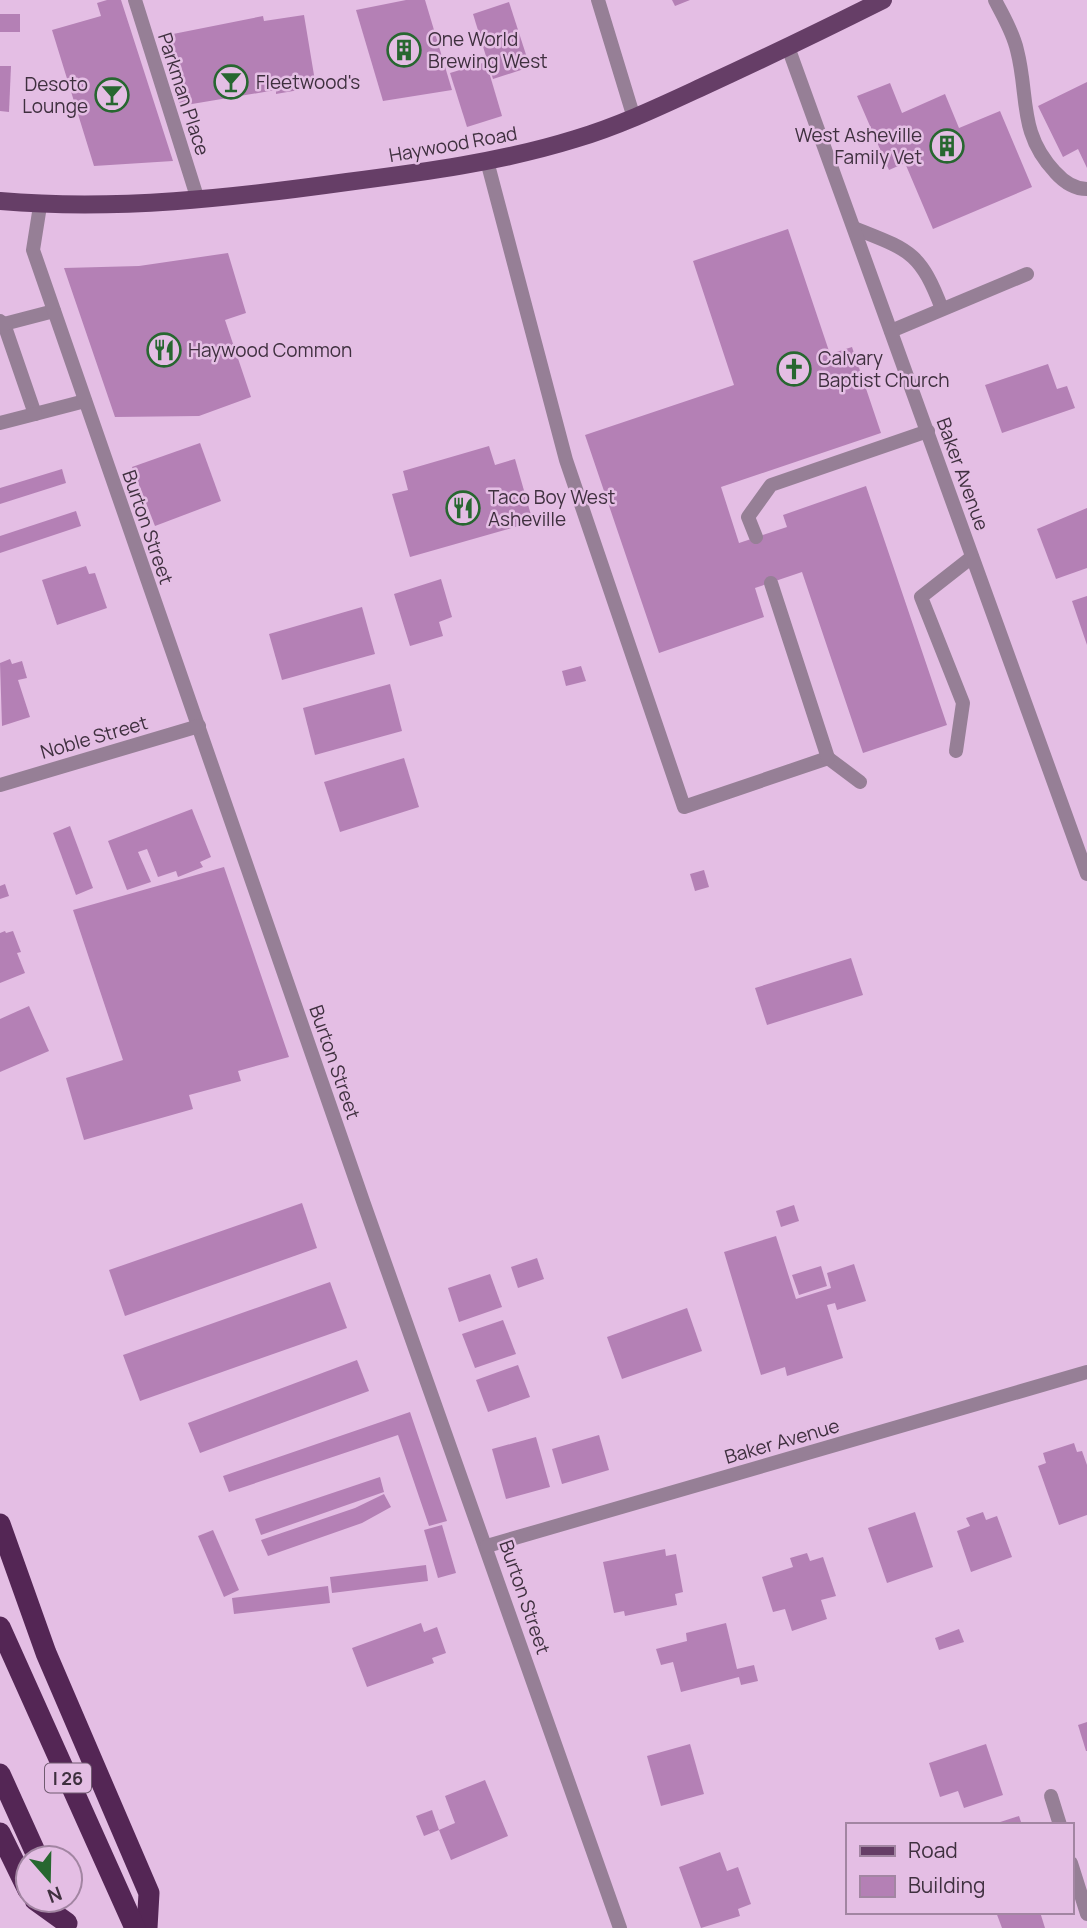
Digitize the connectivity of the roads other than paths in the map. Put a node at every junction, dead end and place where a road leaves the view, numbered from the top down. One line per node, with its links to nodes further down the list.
1 (135, 0): 9 (street, Parkman Place)
2 (598, 0): 6 (street)
3 (883, 0): 5 (main road, Haywood Road)
4 (995, 0): 8 (street)
5 (788, 47): 6 (main road, Haywood Road); 12 (street, Baker Avenue)
6 (634, 118): 7 (main road, Haywood Road)
7 (487, 161): 9 (main road, Haywood Road); 29 (street)
8 (1087, 189)
9 (198, 200): 11 (main road, Haywood Road)
10 (0, 201): 11 (main road, Haywood Road)
11 (40, 206): 15 (street, Burton Street)
12 (853, 228): 14 (street); 17 (street, Baker Avenue)
13 (1027, 274): 14 (street)
14 (942, 309): 17 (street)
15 (54, 310): 16 (street); 20 (street, Burton Street)
16 (2, 323): 19 (street)
17 (891, 331): 23 (street, Baker Avenue)
18 (0, 360): 19 (street)
19 (17, 362): 21 (street)
20 (85, 401): 21 (street); 27 (street, Burton Street)
21 (36, 414): 22 (street)
22 (0, 423)
23 (928, 431): 24 (street); 25 (street, Baker Avenue)
24 (756, 537)
25 (972, 557): 28 (street); 32 (street, Baker Avenue)
26 (771, 583): 29 (street)
27 (199, 726): 31 (street, Noble Street); 35 (street, Burton Street)
28 (956, 751)
29 (828, 758): 30 (street)
30 (860, 782)
31 (0, 785)
32 (1087, 874)
33 (1087, 1372): 35 (street, Baker Avenue)
34 (0, 1524): 48 (highway)
35 (487, 1546): 49 (street, Burton Street)
36 (0, 1627): 47 (highway, I 26)
37 (0, 1774): 41 (highway)
38 (1051, 1796): 39 (street)
39 (1059, 1823)
40 (0, 1833): 42 (highway)
41 (32, 1844)
42 (14, 1861)
43 (1073, 1869): 45 (street)
44 (53, 1914): 46 (highway)
45 (1087, 1914)
46 (68, 1926)
47 (135, 1928)
48 (147, 1928)
49 (620, 1928)

